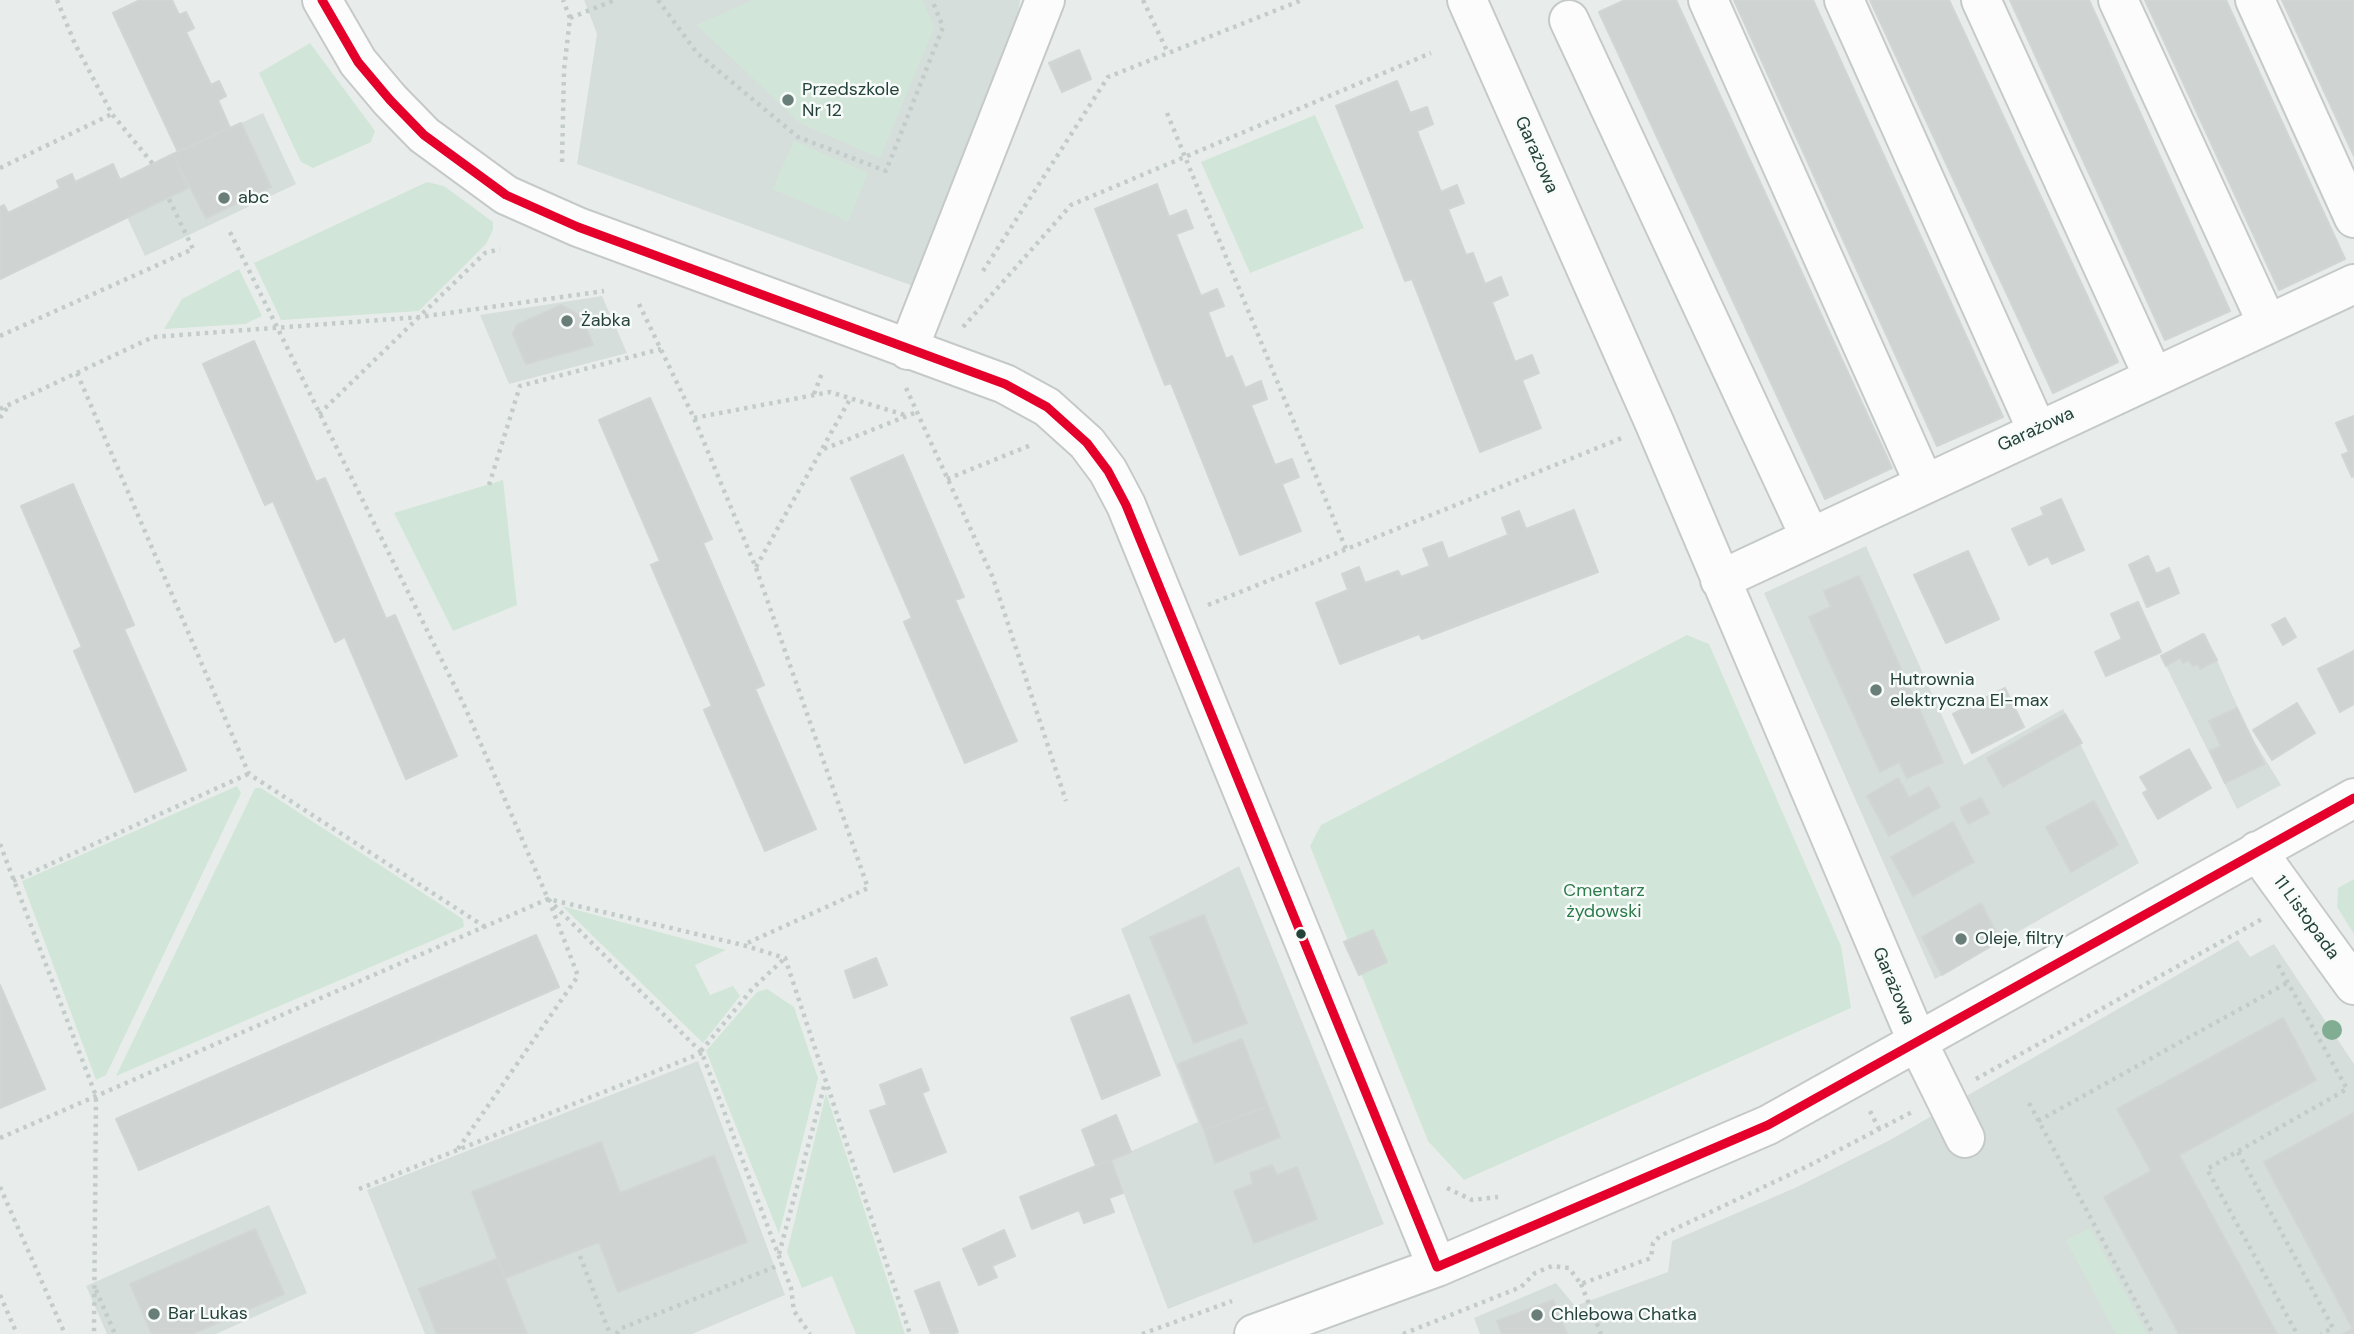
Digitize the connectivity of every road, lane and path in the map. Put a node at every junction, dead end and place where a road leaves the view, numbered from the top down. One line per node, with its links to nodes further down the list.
1 (57, 0): 21 (path)
2 (322, 0): 40 (street)
3 (563, 0): 16 (path)
4 (615, 0): 16 (path)
5 (657, 0): 6 (path)
6 (932, 0)
7 (1045, 0): 40 (street)
8 (1143, 0): 18 (path)
9 (1302, 0): 18 (path)
10 (1467, 0): 52 (street, Garażowa)
11 (1708, 0): 57 (street)
12 (1843, 0): 53 (street)
13 (1981, 0): 43 (street)
14 (2118, 0): 35 (street)
15 (2255, 0): 27 (street)
16 (570, 18): 23 (path)
17 (1569, 20): 59 (street)
18 (1168, 52): 30 (path)
19 (1431, 53): 22 (path)
20 (1167, 113): 22 (path)
21 (112, 114): 24 (path); 25 (path)
22 (1186, 157): 37 (path); 60 (path)
23 (562, 162)
24 (153, 164)
25 (0, 168)
26 (168, 197): 38 (path)
27 (2354, 218)
28 (230, 232): 36 (path)
29 (500, 250): 34 (path)
30 (977, 280)
31 (2354, 284): 35 (street, Garażowa)
32 (604, 291): 34 (path)
33 (639, 304): 39 (path)
34 (420, 317): 36 (path); 48 (path)
35 (2267, 323): 43 (street, Garażowa)
36 (275, 326): 41 (path); 48 (path)
37 (962, 328)
38 (0, 336)
39 (661, 349): 51 (path); 58 (path)
40 (908, 350): 99 (street)
41 (77, 373): 46 (path); 64 (path)
42 (821, 373): 44 (path)
43 (2154, 376): 53 (street, Garażowa)
44 (814, 395): 45 (path); 51 (path)
45 (850, 399): 49 (path); 55 (path)
46 (10, 404): 47 (path); 50 (path)
47 (0, 409)
48 (319, 414): 70 (path)
49 (908, 416): 55 (path); 56 (path)
50 (0, 418)
51 (694, 418): 61 (path)
52 (1655, 424): 60 (path); 62 (street, Garażowa)
53 (2037, 430): 57 (street, Garażowa)
54 (1032, 444): 56 (path)
55 (822, 450): 61 (path)
56 (947, 479): 66 (path)
57 (1924, 484): 59 (street, Garażowa)
58 (489, 485)
59 (1810, 537): 62 (street, Garażowa)
60 (1346, 549): 63 (path)
61 (755, 568): 73 (path)
62 (1720, 580): 78 (street, Garażowa)
63 (1204, 607)
64 (248, 774): 69 (path); 72 (path)
65 (2354, 798): 68 (street)
66 (1066, 801)
67 (0, 844): 69 (path)
68 (2257, 852): 77 (street, 11 Listopada); 78 (street)
69 (13, 881): 82 (path)
70 (548, 899): 72 (path); 73 (path); 79 (path); 90 (path)
71 (2264, 918): 81 (path)
72 (485, 926): 82 (path)
73 (743, 945): 74 (path)
74 (785, 958): 79 (path); 80 (path)
75 (2278, 965): 76 (path)
76 (2287, 983): 86 (path); 91 (path)
77 (2354, 985)
78 (1918, 1043): 89 (street, Garażowa); 99 (street)
79 (702, 1052): 90 (path); 96 (path)
80 (826, 1081): 96 (path); 111 (path)
81 (1967, 1084)
82 (96, 1096): 88 (path); 101 (path)
83 (2029, 1103): 86 (path)
84 (1867, 1105): 87 (path)
85 (1923, 1107): 87 (path)
86 (2038, 1121): 116 (path)
87 (1879, 1129): 100 (path)
88 (0, 1138)
89 (1965, 1138)
90 (457, 1151): 94 (path)
91 (2238, 1152): 117 (path); 118 (path)
92 (1443, 1186): 95 (path)
93 (0, 1187): 105 (path)
94 (359, 1189)
95 (1503, 1197)
96 (779, 1254): 98 (path)
97 (580, 1256): 108 (path)
98 (782, 1264): 109 (path); 110 (path)
99 (1437, 1266): 113 (street)
100 (1581, 1284): 114 (path); 115 (path)
101 (95, 1288): 106 (path); 107 (path)
102 (0, 1295): 104 (path)
103 (1245, 1296): 112 (path)
104 (17, 1334)
105 (65, 1334)
106 (90, 1334)
107 (115, 1334)
108 (610, 1334)
109 (616, 1334)
110 (810, 1334)
111 (910, 1334)
112 (1142, 1334)
113 (1254, 1334)
114 (1403, 1334)
115 (1601, 1334)
116 (2153, 1334)
117 (2297, 1334)
118 (2321, 1334)

